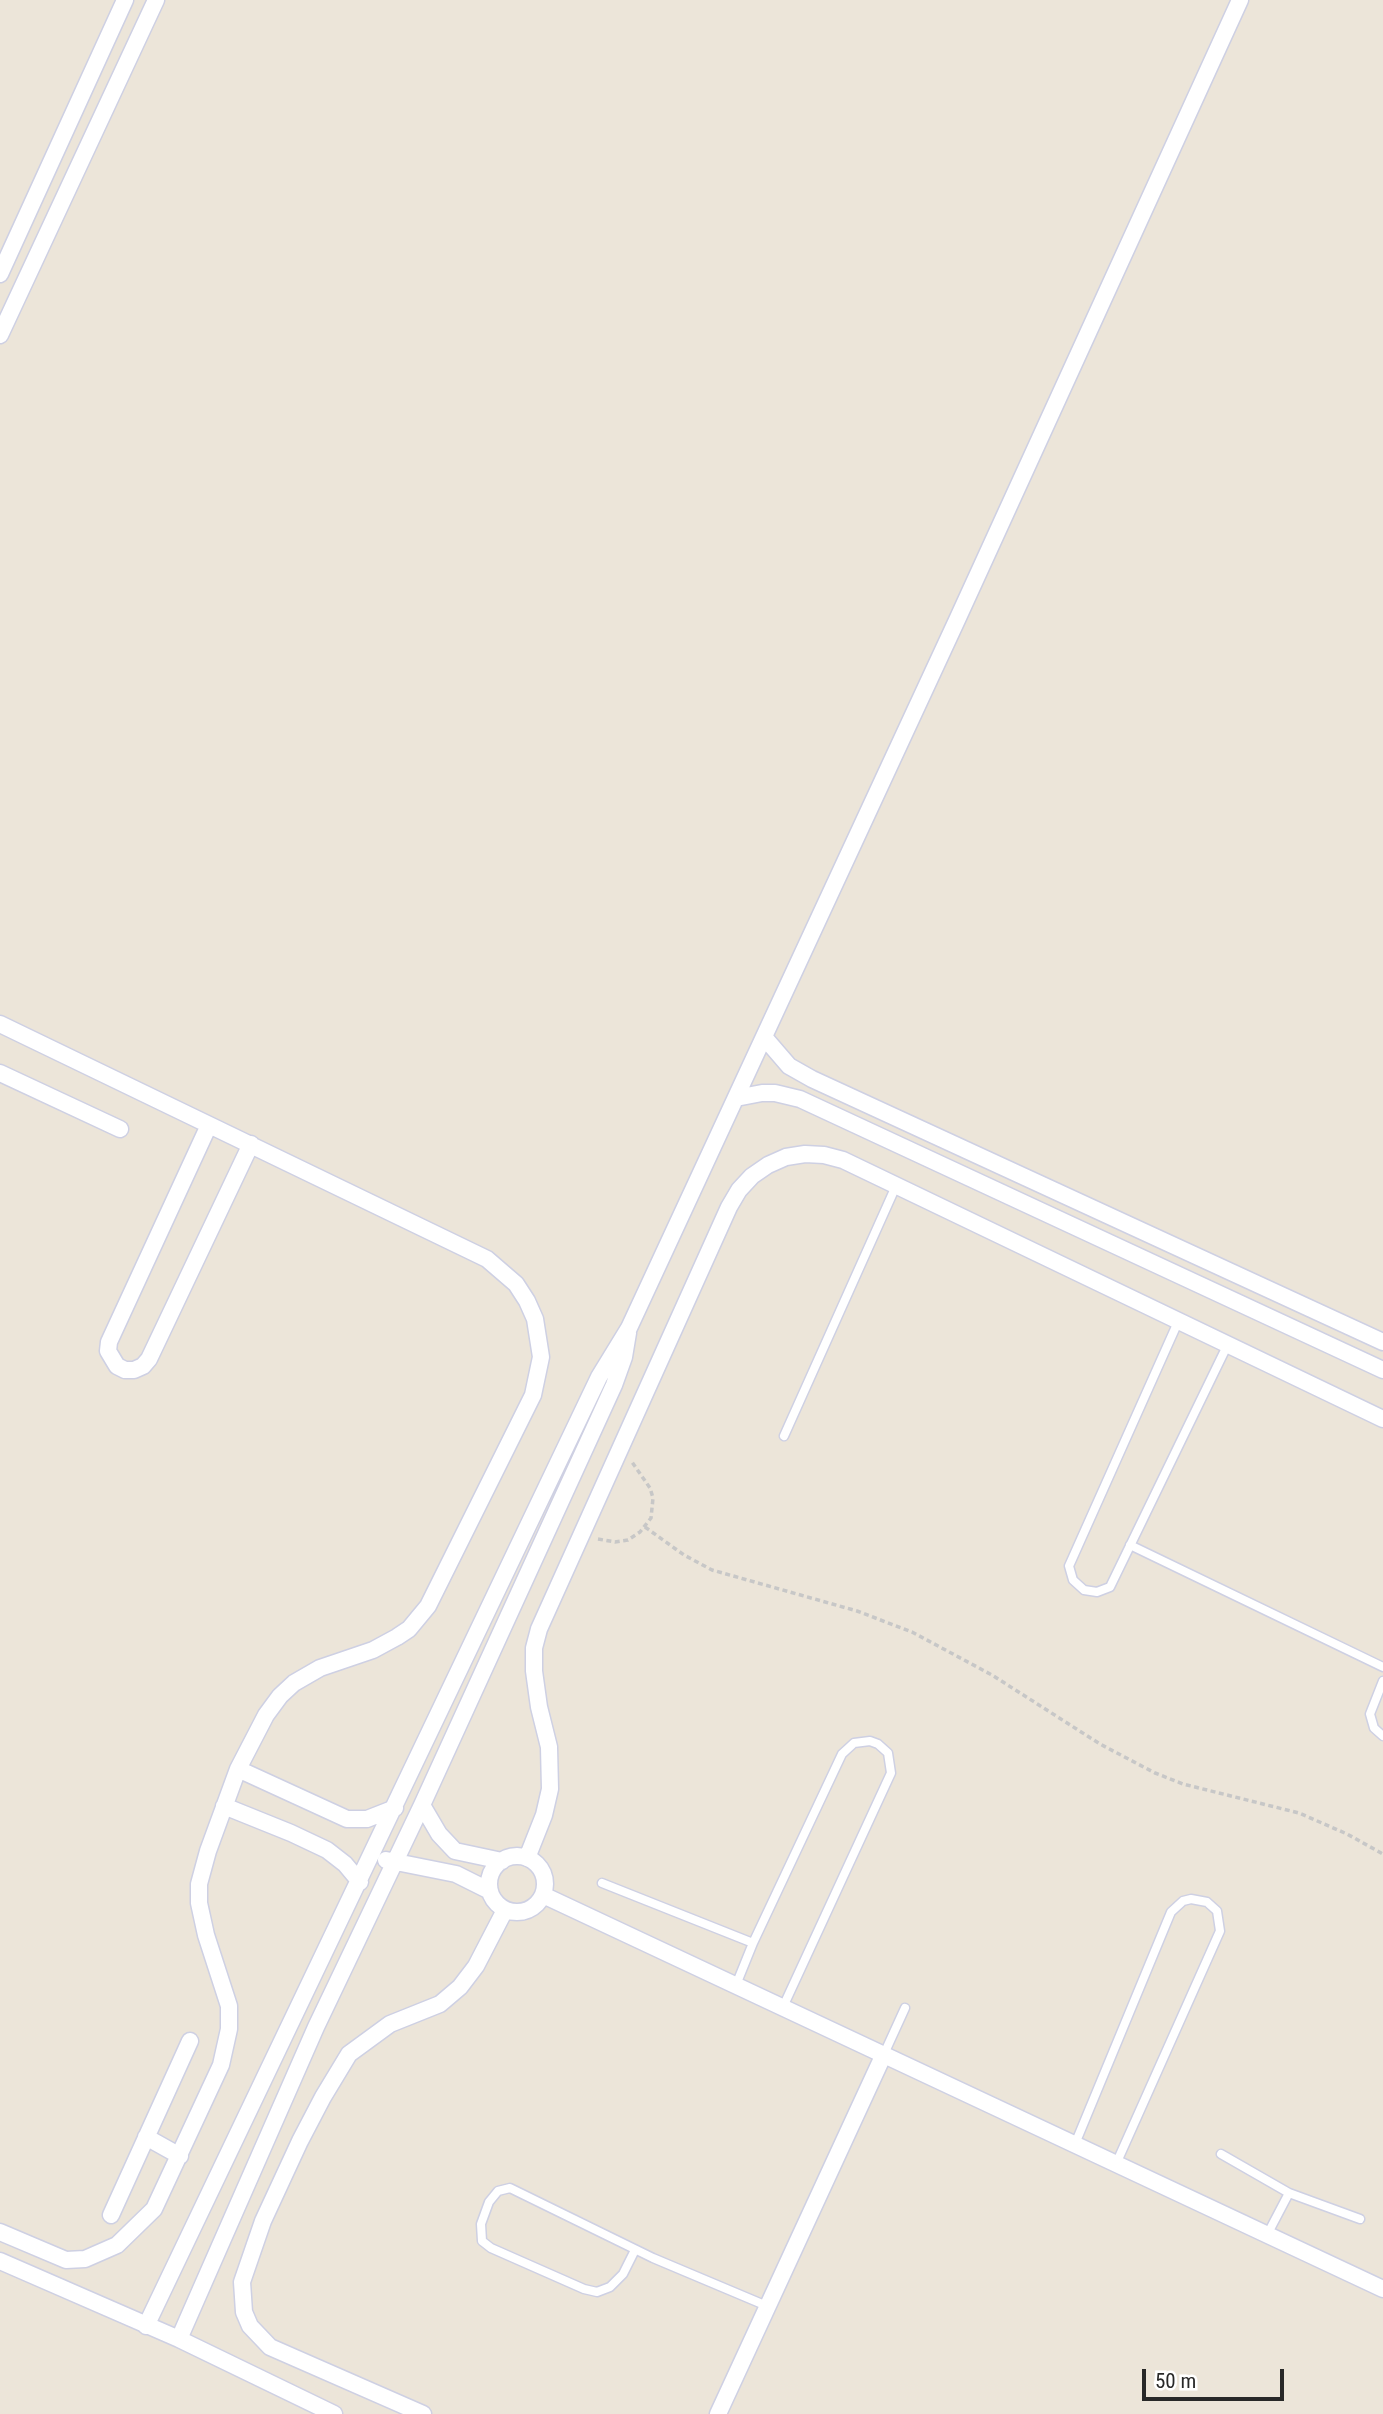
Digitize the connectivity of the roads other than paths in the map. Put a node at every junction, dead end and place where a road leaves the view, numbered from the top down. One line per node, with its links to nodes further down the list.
1 (125, 0): 4 (street)
2 (156, 0): 5 (street)
3 (1240, 0): 7 (street)
4 (0, 274)
5 (0, 335)
6 (0, 1025): 10 (street)
7 (764, 1037): 9 (street); 16 (street)
8 (0, 1073): 11 (street)
9 (736, 1098): 15 (street); 18 (street)
10 (209, 1125): 12 (street); 12 (street)
11 (120, 1129)
12 (251, 1144): 25 (street)
13 (896, 1186): 14 (street); 20 (lane); 30 (street)
14 (1178, 1322): 17 (street); 21 (lane)
15 (629, 1328): 26 (street); 28 (street)
16 (1383, 1342)
17 (1227, 1346): 19 (street); 21 (lane)
18 (1383, 1370)
19 (1383, 1419)
20 (784, 1436)
21 (1130, 1545): 22 (lane)
22 (1383, 1667)
23 (1383, 1681): 24 (lane)
24 (1383, 1736)
25 (238, 1769): 27 (street); 28 (street)
26 (422, 1805): 31 (street); 32 (street)
27 (224, 1806): 33 (street); 47 (street)
28 (395, 1808): 29 (street)
29 (373, 1855): 32 (street); 33 (street)
30 (527, 1858): 31 (street); 36 (street)
31 (502, 1861): 35 (street)
32 (393, 1862): 35 (street); 59 (street)
33 (360, 1882): 58 (street)
34 (602, 1882): 38 (lane)
35 (490, 1891): 37 (street)
36 (542, 1895): 37 (street); 39 (street)
37 (505, 1910): 61 (street)
38 (753, 1943): 39 (lane); 40 (lane)
39 (736, 1985): 40 (street)
40 (783, 2007): 43 (street)
41 (905, 2008): 43 (lane)
42 (190, 2041): 44 (street)
43 (884, 2054): 45 (street); 57 (street)
44 (146, 2137): 47 (street); 50 (street)
45 (1074, 2145): 48 (street); 48 (lane)
46 (1221, 2154): 49 (lane)
47 (180, 2156): 52 (street)
48 (1116, 2164): 53 (street)
49 (1289, 2193): 51 (lane); 53 (lane)
50 (111, 2215)
51 (1360, 2219)
52 (0, 2232)
53 (1267, 2235): 56 (street)
54 (635, 2250): 54 (lane); 57 (lane)
55 (0, 2261): 58 (street)
56 (1383, 2289)
57 (767, 2306): 62 (street)
58 (146, 2326): 59 (street)
59 (179, 2339): 60 (street)
60 (334, 2414)
61 (423, 2414)
62 (718, 2414)

